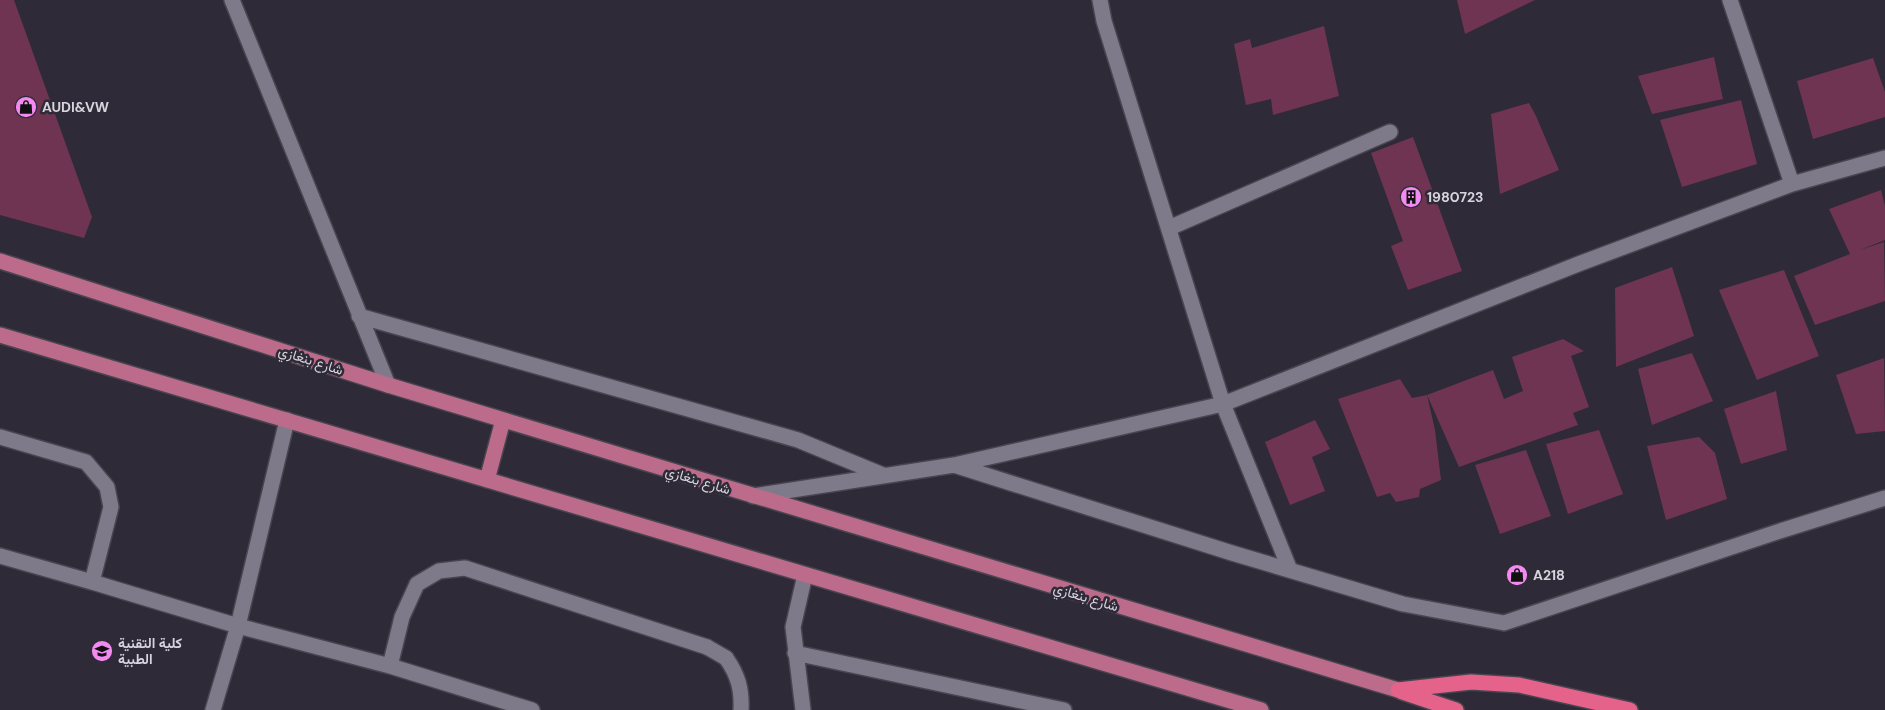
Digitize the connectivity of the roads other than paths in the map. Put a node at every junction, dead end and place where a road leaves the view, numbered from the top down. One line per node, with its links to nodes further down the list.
1 (232, 0): 9 (street)
2 (1100, 0): 7 (street)
3 (1730, 0): 6 (street)
4 (1390, 132): 7 (street)
5 (1885, 158): 6 (street)
6 (1792, 184): 12 (street)
7 (1169, 228): 12 (street)
8 (0, 261): 11 (main road, شارع بنغازي)
9 (359, 316): 11 (street); 17 (street)
10 (0, 335): 13 (main road)
11 (388, 385): 14 (main road, شارع بنغازي)
12 (1223, 404): 16 (street); 22 (street)
13 (287, 420): 18 (main road); 25 (street)
14 (503, 420): 18 (main road); 19 (main road, شارع بنغازي)
15 (0, 437): 24 (street)
16 (954, 465): 17 (street); 22 (street)
17 (884, 476): 19 (street)
18 (487, 480): 23 (main road)
19 (751, 496): 28 (main road, شارع بنغازي)
20 (1885, 498): 22 (street)
21 (0, 556): 24 (street)
22 (1290, 570)
23 (805, 575): 26 (street); 34 (main road)
24 (92, 582): 25 (street)
25 (238, 626): 27 (street); 29 (street)
26 (795, 653): 32 (street); 33 (street)
27 (390, 666): 30 (street); 31 (street)
28 (1398, 690): 35 (highway); 36 (highway)
29 (213, 710)
30 (532, 710)
31 (741, 710)
32 (803, 710)
33 (1064, 710)
34 (1261, 710)
35 (1456, 710)
36 (1630, 710)

